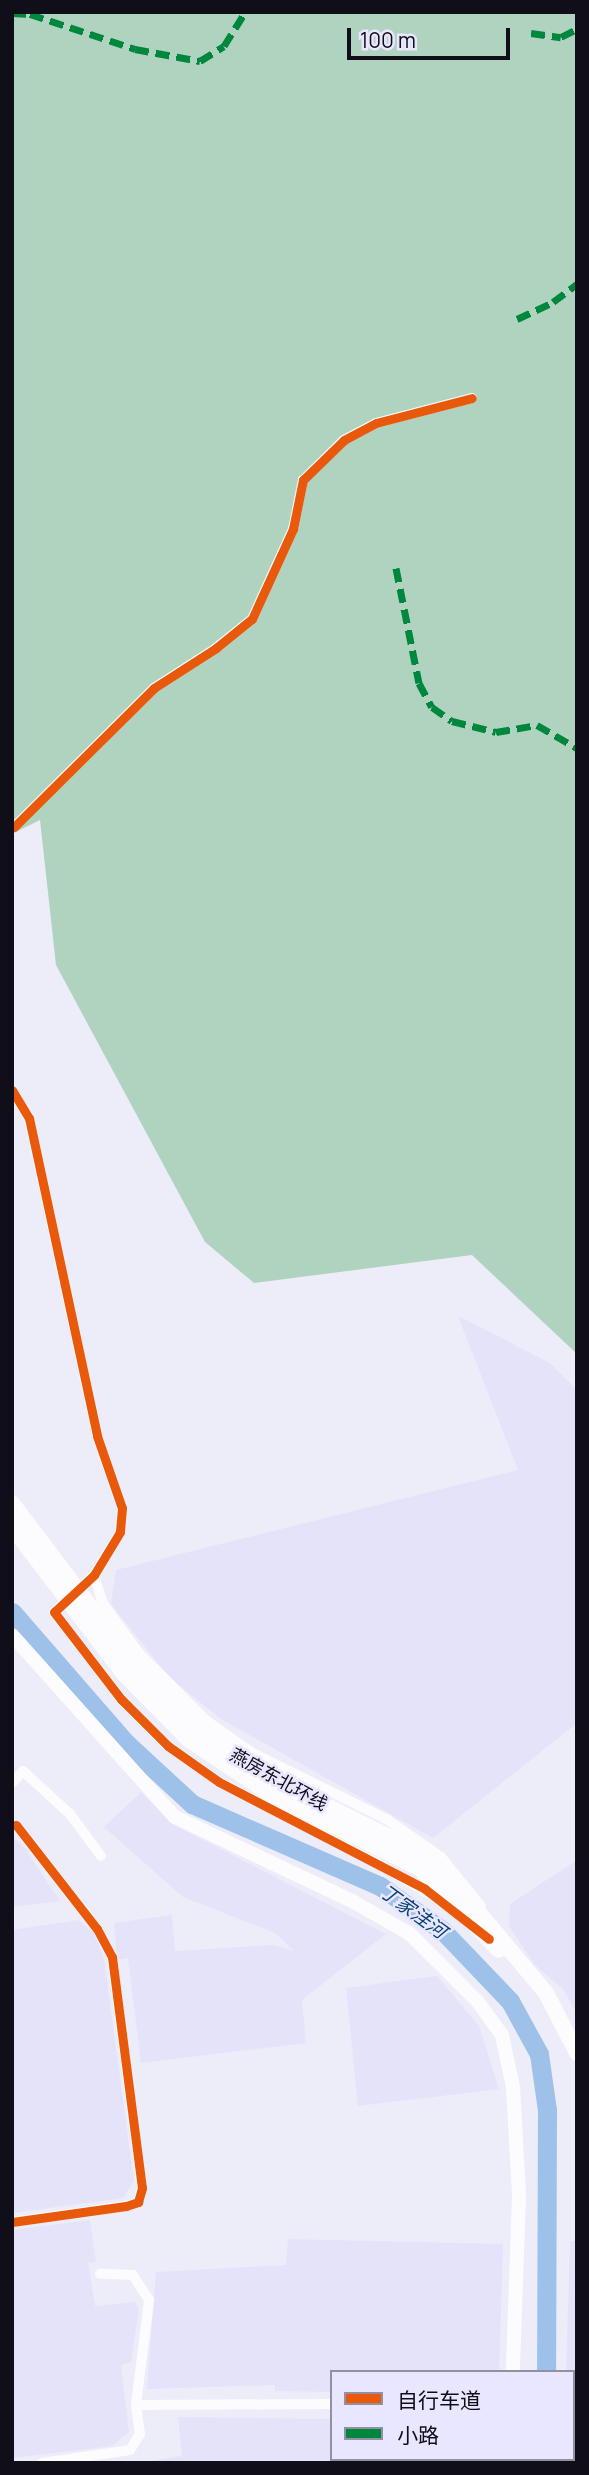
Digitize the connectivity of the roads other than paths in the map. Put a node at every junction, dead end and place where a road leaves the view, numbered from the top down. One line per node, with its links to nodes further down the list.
1 (472, 398): 2 (street)
2 (13, 825): 3 (street)
3 (12, 838)
4 (12, 1090): 7 (street)
5 (12, 1503): 8 (main road, 燕房东北环线)
6 (12, 1527): 8 (main road, 燕房东北环线)
7 (94, 1575): 13 (street); 13 (street)
8 (77, 1602): 13 (main road, 燕房东北环线)
9 (12, 1635): 17 (street)
10 (12, 1783): 12 (street)
11 (16, 1825): 15 (street)
12 (101, 1856)
13 (490, 1931): 14 (main road, 燕房东北环线)
14 (577, 2053)
15 (12, 2222)
16 (100, 2274): 19 (street)
17 (513, 2370)
18 (330, 2404): 19 (street)
19 (136, 2405): 20 (street)
20 (42, 2463)

